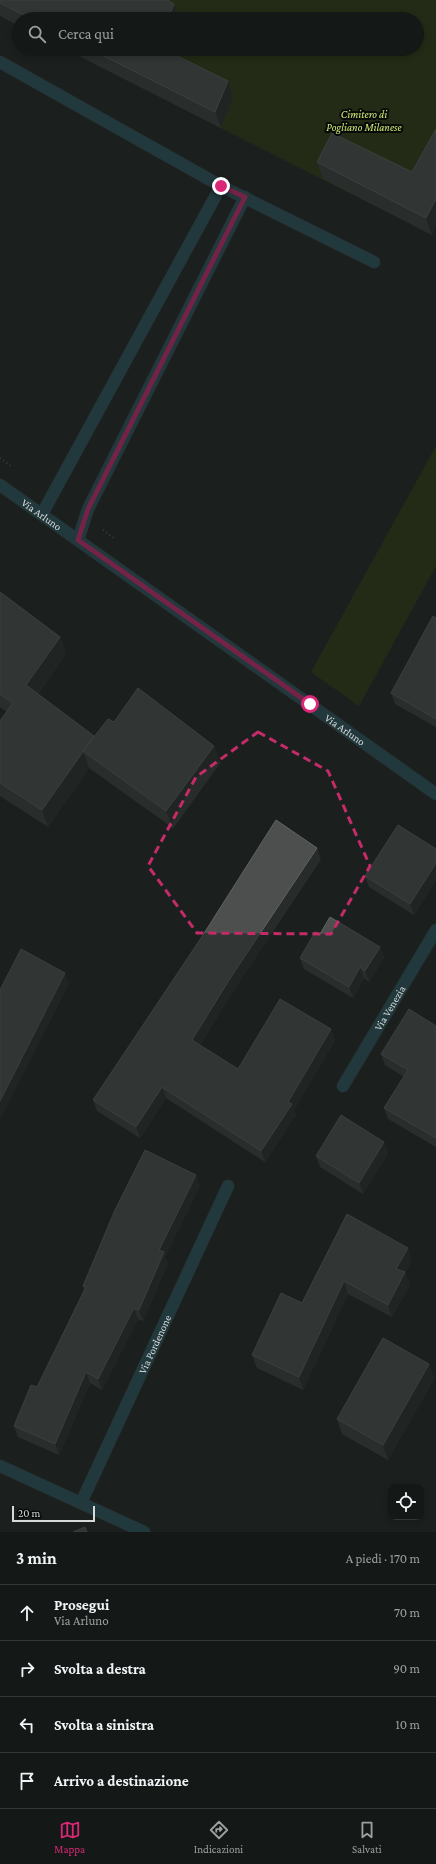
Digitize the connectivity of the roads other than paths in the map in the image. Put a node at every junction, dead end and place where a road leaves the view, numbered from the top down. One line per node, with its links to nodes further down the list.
1 (0, 62): 2 (street)
2 (221, 186): 3 (street); 6 (street)
3 (245, 197): 4 (street); 7 (street)
4 (374, 262)
5 (0, 485): 6 (street, Via Arluno)
6 (42, 514): 7 (street, Via Arluno)
7 (78, 540): 8 (street, Via Arluno)
8 (436, 794)
9 (436, 930): 10 (street, Via Venezia)
10 (343, 1086)
11 (228, 1186): 13 (street, Via Pordenone)
12 (0, 1466): 13 (street)
13 (81, 1503): 14 (street)
14 (144, 1532)

